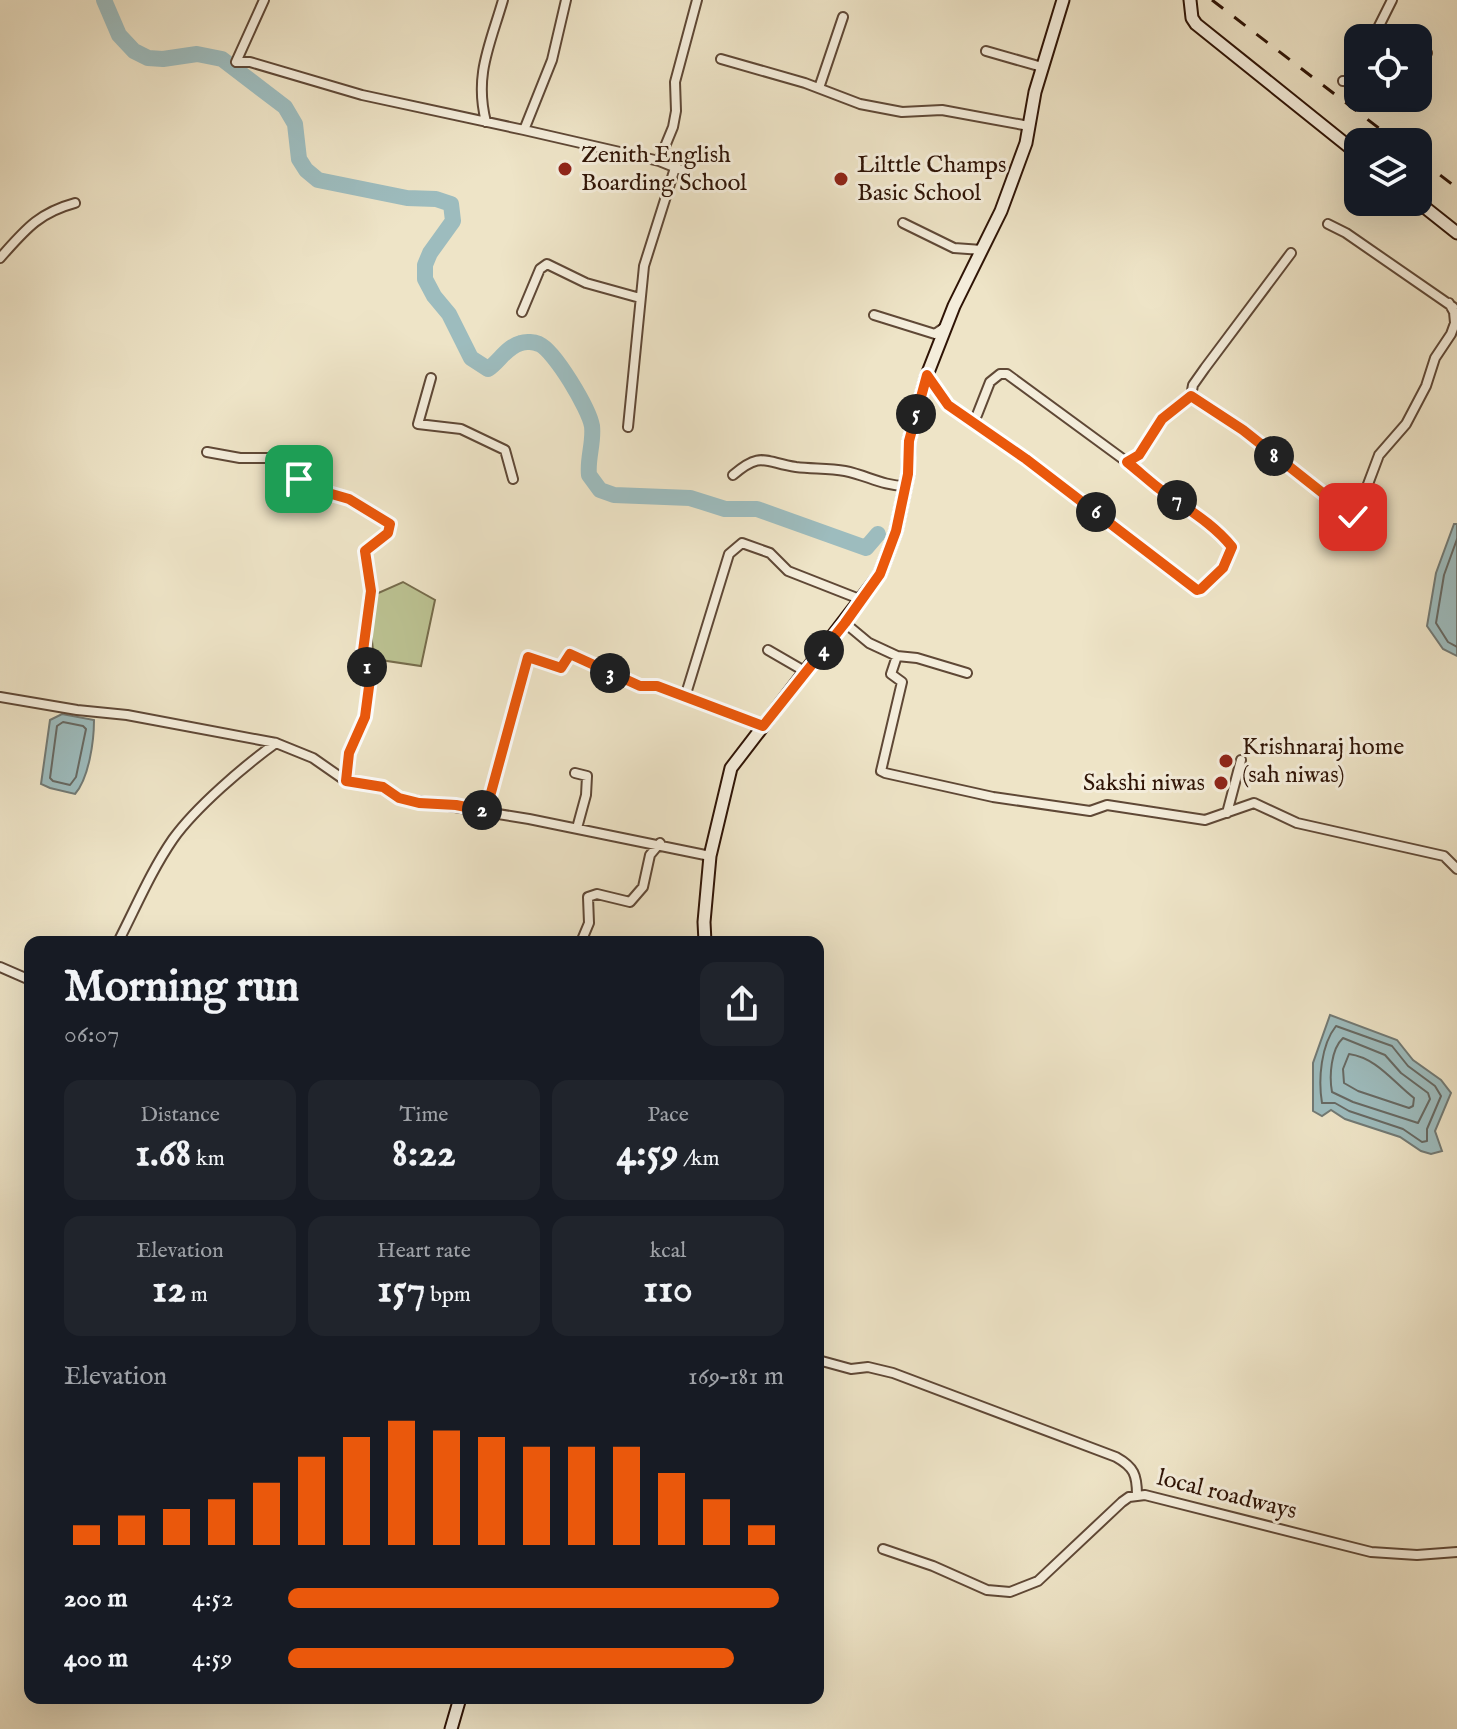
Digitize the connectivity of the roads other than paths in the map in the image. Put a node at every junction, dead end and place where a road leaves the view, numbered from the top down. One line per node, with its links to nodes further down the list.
1 (264, 0): 14 (street)
2 (503, 0): 14 (street)
3 (566, 0): 16 (street)
4 (697, 0): 18 (street)
5 (1063, 0): 12 (main road)
6 (1190, 0): 17 (main road)
7 (1392, 0): 9 (street)
8 (843, 17): 13 (street)
9 (1380, 24)
10 (986, 51): 12 (street)
11 (721, 59): 13 (street)
12 (1042, 67): 15 (main road)
13 (819, 88): 15 (street)
14 (486, 122): 16 (street)
15 (1029, 126): 24 (main road)
16 (524, 130): 18 (street)
17 (1344, 143)
18 (659, 161): 27 (street)
19 (75, 203): 26 (street)
20 (1432, 213): 23 (main road)
21 (903, 223): 24 (street)
22 (1328, 224): 28 (street)
23 (1457, 233)
24 (982, 250): 32 (main road)
25 (1291, 253): 35 (street)
26 (0, 258)
27 (640, 298): 30 (street); 37 (street)
28 (1449, 303): 29 (street); 35 (street)
29 (1457, 310)
30 (522, 312)
31 (874, 315): 32 (street)
32 (946, 327): 33 (main road)
33 (927, 375): 39 (street); 42 (main road)
34 (431, 378): 41 (street)
35 (1191, 396): 39 (street)
36 (977, 415): 39 (street)
37 (628, 427)
38 (207, 452): 55 (street)
39 (1127, 462)
40 (733, 475): 42 (street)
41 (513, 479)
42 (905, 486): 43 (main road)
43 (862, 600): 44 (main road); 50 (street)
44 (845, 623): 46 (street); 47 (main road)
45 (768, 650): 47 (street)
46 (897, 656): 48 (street); 57 (street)
47 (806, 672): 51 (main road)
48 (967, 673)
49 (0, 697): 52 (street)
50 (685, 697): 51 (street); 56 (street)
51 (763, 726): 60 (main road)
52 (276, 743): 55 (street); 62 (street)
53 (1241, 760): 57 (street)
54 (575, 773): 58 (street)
55 (346, 781): 56 (street)
56 (486, 811): 58 (street)
57 (1227, 813): 61 (street)
58 (577, 828): 59 (street)
59 (660, 843): 60 (street); 63 (street)
60 (710, 856): 64 (main road)
61 (1457, 869)
62 (121, 936)
63 (584, 936)
64 (705, 936)
65 (0, 967): 66 (street)
66 (24, 977)
67 (824, 1362): 68 (street)
68 (1137, 1495): 69 (street, local roadways); 70 (street, local roadways)
69 (883, 1549)
70 (1457, 1552)
71 (458, 1704): 72 (main road)
72 (451, 1729)

